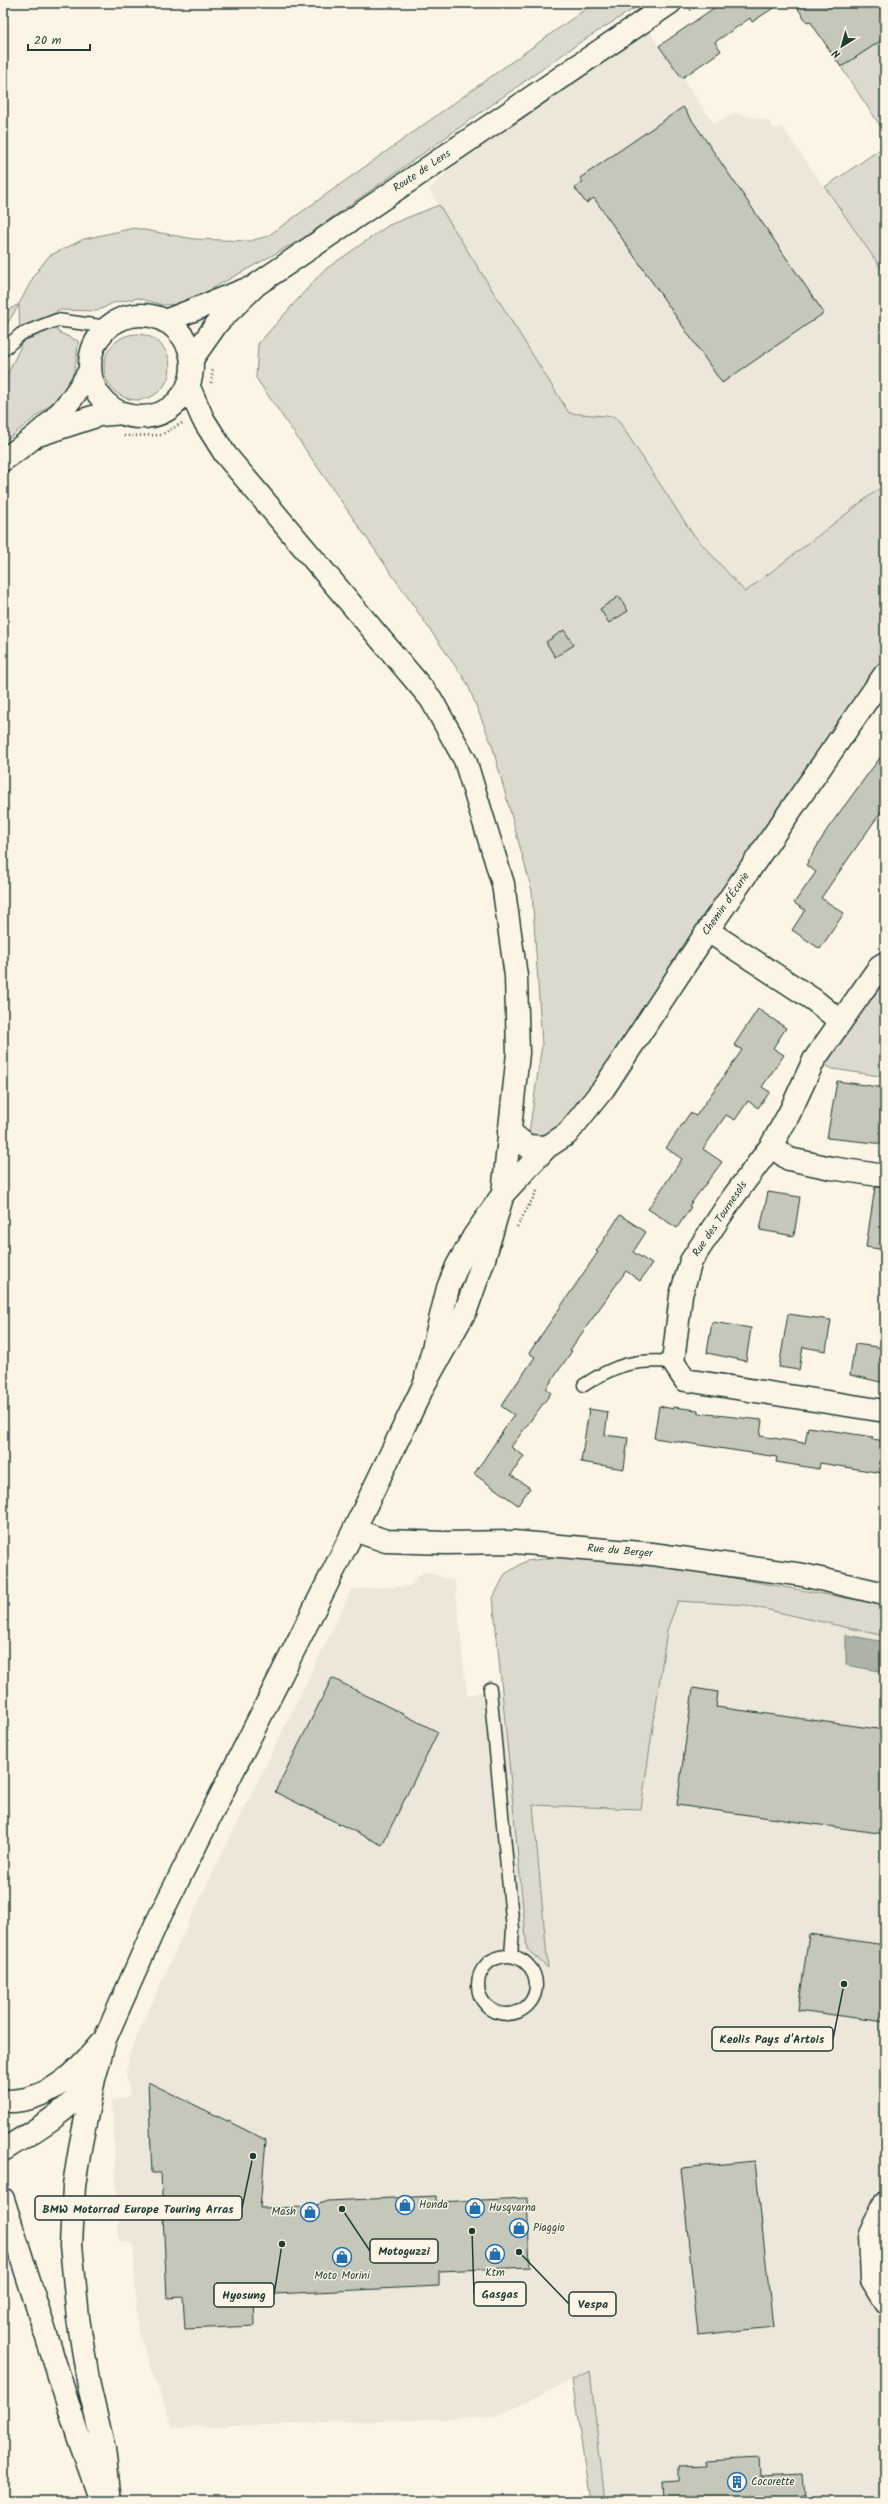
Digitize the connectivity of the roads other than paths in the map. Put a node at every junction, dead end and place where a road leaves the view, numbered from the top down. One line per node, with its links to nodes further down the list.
1 (670, 3): 2 (main road, Route de Lens)
2 (256, 286): 3 (main road); 6 (main road, Route de Lens)
3 (165, 320): 4 (main road); 6 (main road)
4 (108, 327): 5 (lane); 7 (main road)
5 (3, 350)
6 (192, 360): 8 (main road)
7 (90, 370): 9 (main road); 10 (main road)
8 (188, 385): 9 (main road); 16 (main road)
9 (124, 413): 10 (main road)
10 (40, 435): 11 (main road)
11 (3, 460)
12 (885, 674): 13 (main road, Chemin d'Écurie)
13 (708, 930): 15 (main road); 18 (main road, Chemin d'Écurie)
14 (885, 963): 15 (main road, Rue des Tournesols)
15 (840, 1021): 17 (main road, Rue des Tournesols)
16 (510, 1131): 18 (main road); 20 (main road)
17 (771, 1146): 19 (main road); 21 (main road, Rue des Tournesols)
18 (547, 1148): 20 (main road, Chemin d'Écurie)
19 (885, 1176)
20 (503, 1194): 24 (main road)
21 (673, 1362): 22 (lane); 23 (main road)
22 (584, 1385)
23 (885, 1411)
24 (354, 1530): 25 (main road, Rue du Berger); 28 (main road)
25 (885, 1594)
26 (490, 1689): 27 (lane)
27 (511, 1956): 27 (lane)
28 (105, 2039): 29 (main road); 30 (main road)
29 (94, 2079): 31 (main road); 36 (main road)
30 (3, 2101)
31 (3, 2150)
32 (3, 2199): 35 (main road)
33 (885, 2202): 34 (main road)
34 (885, 2302)
35 (101, 2501)
36 (110, 2501)

